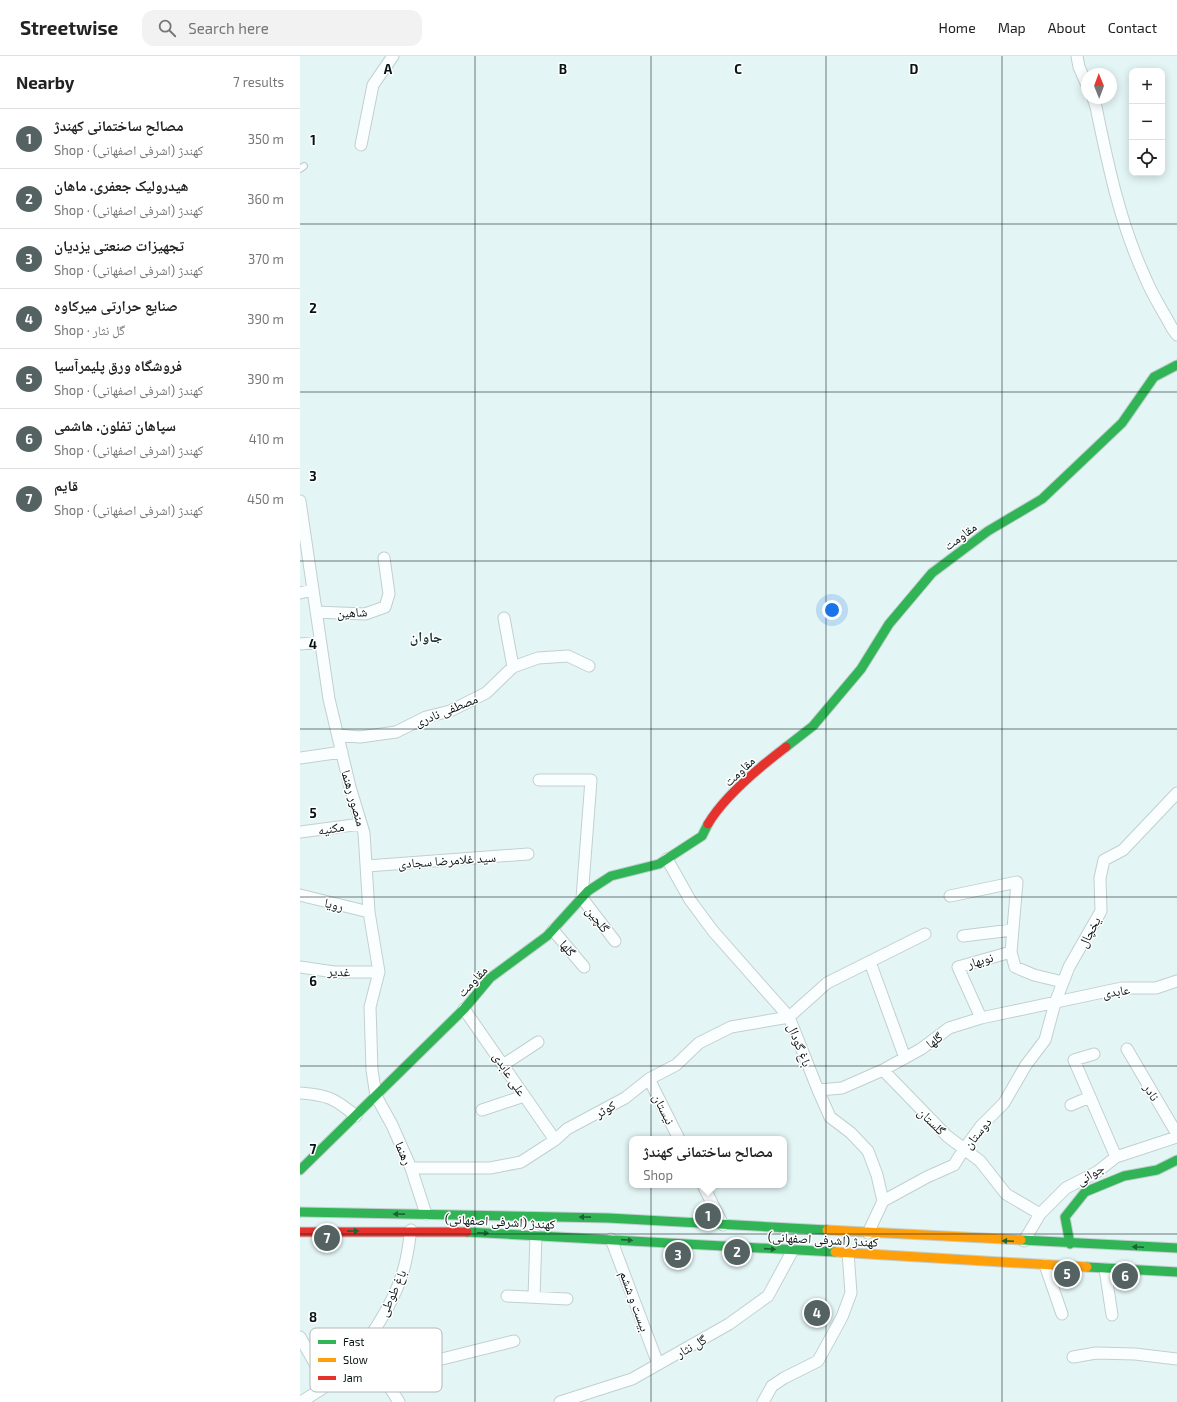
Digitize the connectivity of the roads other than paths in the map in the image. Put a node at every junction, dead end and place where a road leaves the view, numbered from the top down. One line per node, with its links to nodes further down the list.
1 (393, 56): 5 (street)
2 (1077, 56): 3 (street)
3 (1081, 72)
4 (1095, 104): 6 (street)
5 (361, 146)
6 (1177, 335)
7 (1177, 366): 26 (main road, مقاومت)
8 (300, 501): 10 (street, منصور رهنما)
9 (384, 558): 12 (street, شاهین)
10 (313, 590): 11 (street); 12 (street, منصور رهنما)
11 (300, 593)
12 (316, 612): 14 (street, منصور رهنما)
13 (504, 618): 17 (street)
14 (320, 642): 15 (street); 18 (street, منصور رهنما)
15 (300, 644)
16 (589, 666): 17 (street, مصطفی نادری)
17 (513, 667): 18 (street, مصطفی نادری)
18 (338, 735): 19 (street, منصور رهنما)
19 (342, 752): 20 (street); 23 (street, منصور رهنما)
20 (300, 758)
21 (539, 780): 30 (street)
22 (1177, 793): 43 (street, یخچال)
23 (361, 824): 24 (street, مکنیه); 27 (street, منصور رهنما)
24 (300, 832)
25 (528, 854): 27 (street, سید غلامرضا سجادی)
26 (667, 859): 30 (main road, مقاومت); 46 (street, باغ گودال)
27 (367, 866): 31 (street, منصور رهنما)
28 (300, 895): 31 (street, رویا)
29 (950, 896): 33 (street)
30 (582, 898): 32 (main road, مقاومت); 36 (street, گلچین)
31 (369, 912): 41 (street, منصور رهنما)
32 (553, 930): 39 (street, گلها); 45 (main road, مقاومت)
33 (1012, 930): 35 (street); 37 (street)
34 (925, 934): 38 (street)
35 (963, 936)
36 (615, 941)
37 (1011, 952): 43 (street); 47 (street, نوبهار)
38 (870, 962): 46 (street); 51 (street)
39 (584, 967)
40 (300, 968): 41 (street, غدیر)
41 (379, 972): 57 (street, منصور رهنما)
42 (1177, 981): 44 (street, عابدی)
43 (1063, 982): 44 (street, یخچال)
44 (1056, 1003): 47 (street, گلها); 66 (street, دوستان)
45 (464, 1009): 52 (street, علی عابدی); 57 (main road, مقاومت)
46 (789, 1017): 54 (street, کوثر); 55 (street, باغ گودال)
47 (981, 1018): 51 (street, گلها)
48 (538, 1042): 52 (street)
49 (1127, 1049): 63 (street, نادر)
50 (1094, 1054): 59 (street)
51 (905, 1058): 53 (street, گلها)
52 (503, 1065): 58 (street, علی عابدی)
53 (883, 1070): 55 (street, گلها); 66 (street, گلستان)
54 (649, 1079): 64 (street, نیستان); 65 (street, کوثر)
55 (818, 1090): 72 (street, باغ گودال)
56 (300, 1093): 62 (street)
57 (376, 1096): 62 (main road, مقاومت); 69 (street, رهنما)
58 (524, 1096): 61 (street); 65 (street, علی عابدی)
59 (1090, 1097): 60 (street); 67 (street)
60 (1070, 1105)
61 (482, 1110)
62 (356, 1116): 70 (main road, مقاومت)
63 (1177, 1135): 67 (street, جوانی)
64 (678, 1136)
65 (555, 1140): 69 (street, کوثر)
66 (964, 1149): 72 (street, دوستان); 75 (street, گلستان)
67 (1116, 1157): 75 (street, جوانی)
68 (1177, 1160): 87 (main road, جوانی)
69 (411, 1168): 74 (street, رهنما)
70 (300, 1170)
71 (704, 1188): 78 (street)
72 (883, 1201): 83 (street)
73 (300, 1212): 74 (main road, کهندژ (اشرفی اصفهانی), one-way to 73)
74 (426, 1214): 76 (main road, کهندژ (اشرفی اصفهانی))
75 (1040, 1214): 86 (street, جوانی)
76 (534, 1216): 77 (main road, کهندژ (اشرفی اصفهانی), one-way to 76); 80 (main road)
77 (685, 1223): 78 (main road, کهندژ (اشرفی اصفهانی)); 81 (main road)
78 (723, 1225): 83 (main road, کهندژ (اشرفی اصفهانی))
79 (411, 1230): 80 (main road, کهندژ (اشرفی اصفهانی)); 82 (main road, کهندژ (اشرفی اصفهانی), one-way to 79); 99 (street, باغ طوطی)
80 (448, 1231): 84 (main road, کهندژ (اشرفی اصفهانی), one-way to 84)
81 (580, 1231): 84 (main road, کهندژ (اشرفی اصفهانی)); 85 (main road, کهندژ (اشرفی اصفهانی))
82 (300, 1232)
83 (868, 1233): 86 (main road, کهندژ (اشرفی اصفهانی), one-way to 83)
84 (536, 1235): 95 (street)
85 (611, 1239): 89 (main road, کهندژ (اشرفی اصفهانی), one-way to 89); 106 (street, بیست و ششم)
86 (1024, 1241): 87 (main road, کهندژ (اشرفی اصفهانی))
87 (1070, 1244): 88 (main road, کهندژ (اشرفی اصفهانی), one-way to 87)
88 (1177, 1248)
89 (793, 1250): 90 (main road, کهندژ (اشرفی اصفهانی)); 106 (street, گل نثار)
90 (848, 1253): 91 (main road, کهندژ (اشرفی اصفهانی)); 112 (street)
91 (1045, 1266): 92 (main road, کهندژ (اشرفی اصفهانی)); 97 (street)
92 (1105, 1269): 93 (main road, کهندژ (اشرفی اصفهانی)); 98 (street)
93 (1177, 1271)
94 (507, 1296): 95 (street)
95 (534, 1297): 96 (street)
96 (567, 1299)
97 (1062, 1314)
98 (1112, 1315)
99 (376, 1328)
100 (300, 1337): 102 (street)
101 (514, 1341): 104 (street)
102 (310, 1355)
103 (1073, 1357): 105 (street)
104 (442, 1359)
105 (1177, 1359)
106 (658, 1364): 111 (street, گل نثار)
107 (316, 1392): 109 (street, باغ طوطی)
108 (393, 1392): 110 (street)
109 (301, 1402)
110 (399, 1402)
111 (560, 1402)
112 (763, 1402)

